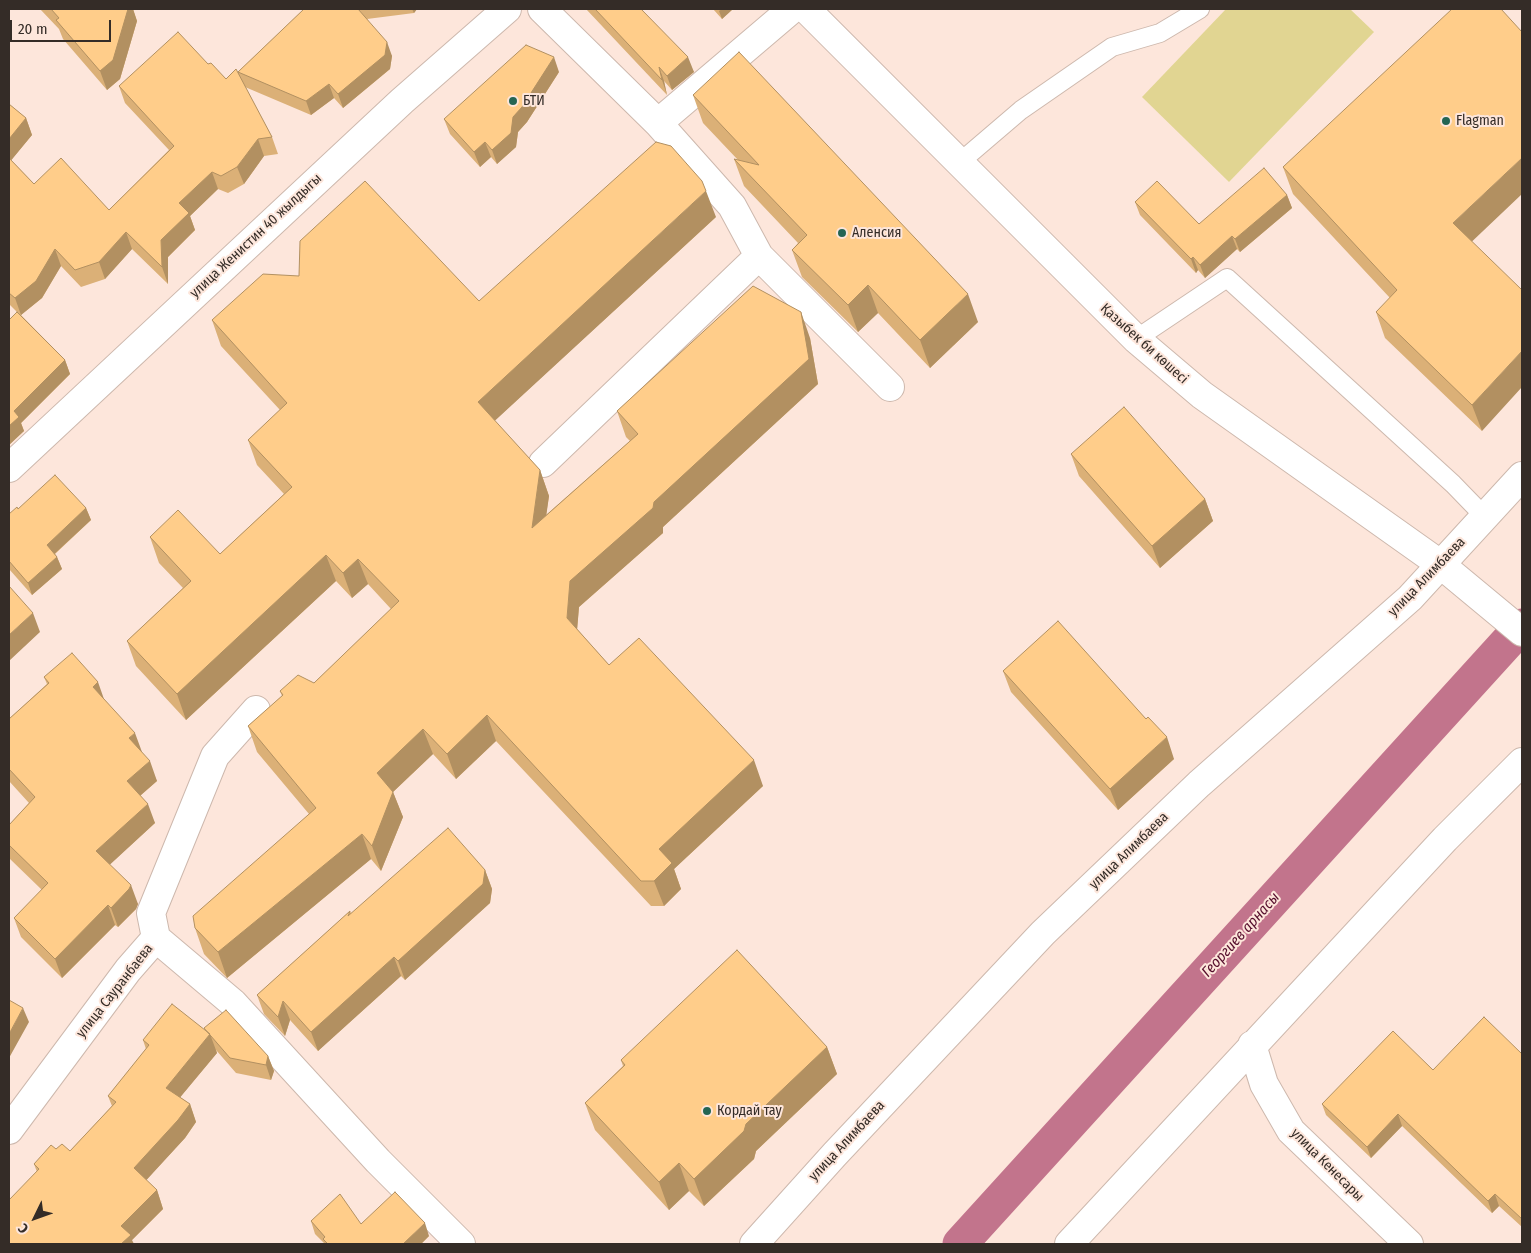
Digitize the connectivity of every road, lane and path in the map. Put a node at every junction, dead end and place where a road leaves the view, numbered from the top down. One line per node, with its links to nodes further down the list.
1 (507, 9): 12 (street, улица Женистин 40 жылдыгы)
2 (542, 9): 6 (street)
3 (792, 9): 6 (street)
4 (806, 9): 7 (street, Қазыбек би көшесі)
5 (1200, 9): 7 (lane)
6 (658, 123): 8 (street)
7 (959, 163): 9 (street, Қазыбек би көшесі)
8 (759, 256): 10 (street); 11 (street)
9 (1136, 339): 14 (lane); 15 (street, Қазыбек би көшесі)
10 (890, 387)
11 (543, 463)
12 (9, 468)
13 (1522, 476): 14 (street, улица Алимбаева)
14 (1485, 517): 15 (street, улица Алимбаева)
15 (1440, 564): 16 (street, Қазыбек би көшесі); 23 (street, улица Алимбаева)
16 (1522, 632)
17 (256, 710): 19 (street, улица Сауранбаева)
18 (1522, 762): 20 (street)
19 (156, 938): 21 (street, улица Сауранбаева); 22 (street)
20 (1252, 1045): 24 (street); 25 (street, улица Кенесары)
21 (9, 1130)
22 (461, 1244)
23 (754, 1244)
24 (1068, 1244)
25 (1409, 1244)

